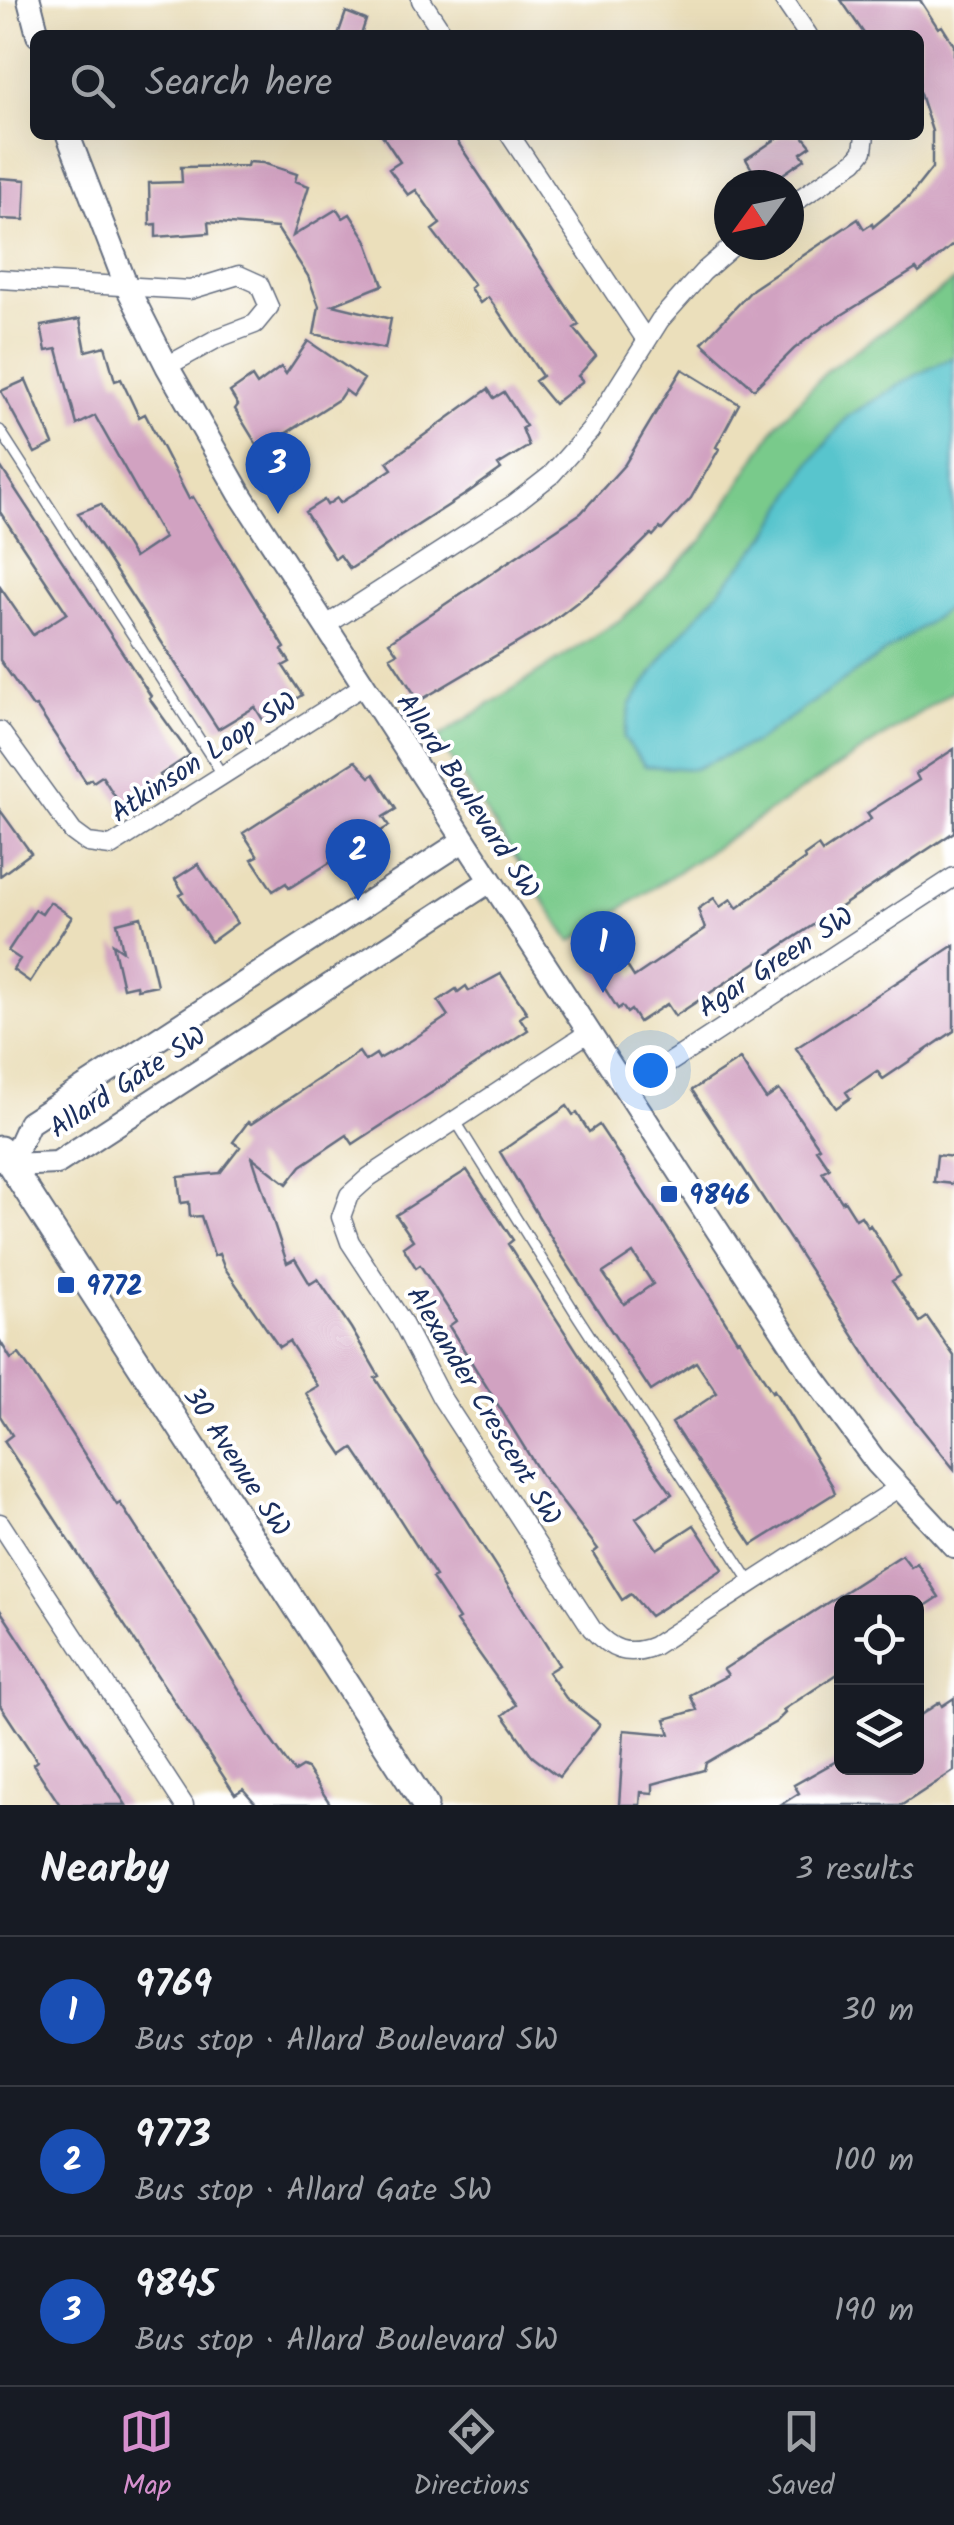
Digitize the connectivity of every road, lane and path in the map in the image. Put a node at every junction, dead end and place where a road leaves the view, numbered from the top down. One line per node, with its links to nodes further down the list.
1 (29, 0): 4 (street)
2 (421, 0): 5 (street)
3 (784, 0): 6 (street)
4 (37, 30)
5 (441, 30)
6 (805, 30)
7 (70, 140): 13 (street, Allard Boulevard SW)
8 (513, 140): 14 (street)
9 (865, 140): 10 (street)
10 (804, 196)
11 (717, 260): 14 (street)
12 (0, 279): 13 (street)
13 (126, 285): 15 (street, Allard Boulevard SW); 15 (street)
14 (646, 340): 17 (street)
15 (168, 366): 17 (street, Allard Boulevard SW)
16 (0, 430): 20 (lane)
17 (325, 626): 18 (street, Allard Boulevard SW)
18 (363, 686): 20 (street, Atkinson Loop SW); 21 (street, Allard Boulevard SW)
19 (0, 731): 20 (street, Atkinson Loop SW)
20 (224, 776)
21 (463, 840): 23 (street, Allard Boulevard SW); 27 (street, Allard Gate SW)
22 (954, 877): 25 (street, Agar Green SW)
23 (490, 881): 24 (street, Allard Boulevard SW); 27 (street, Allard Gate SW)
24 (588, 1033): 25 (street, Allard Boulevard SW); 26 (street, Alexander Crescent SW)
25 (626, 1090): 28 (street, Allard Boulevard SW)
26 (455, 1120): 31 (lane); 31 (street, Alexander Crescent SW)
27 (4, 1162): 33 (main road, 30 Avenue SW)
28 (898, 1488): 30 (street, Allard Boulevard SW); 31 (street, Alexander Crescent SW)
29 (0, 1523): 32 (street)
30 (954, 1546)
31 (752, 1584)
32 (184, 1805)
33 (426, 1805)

